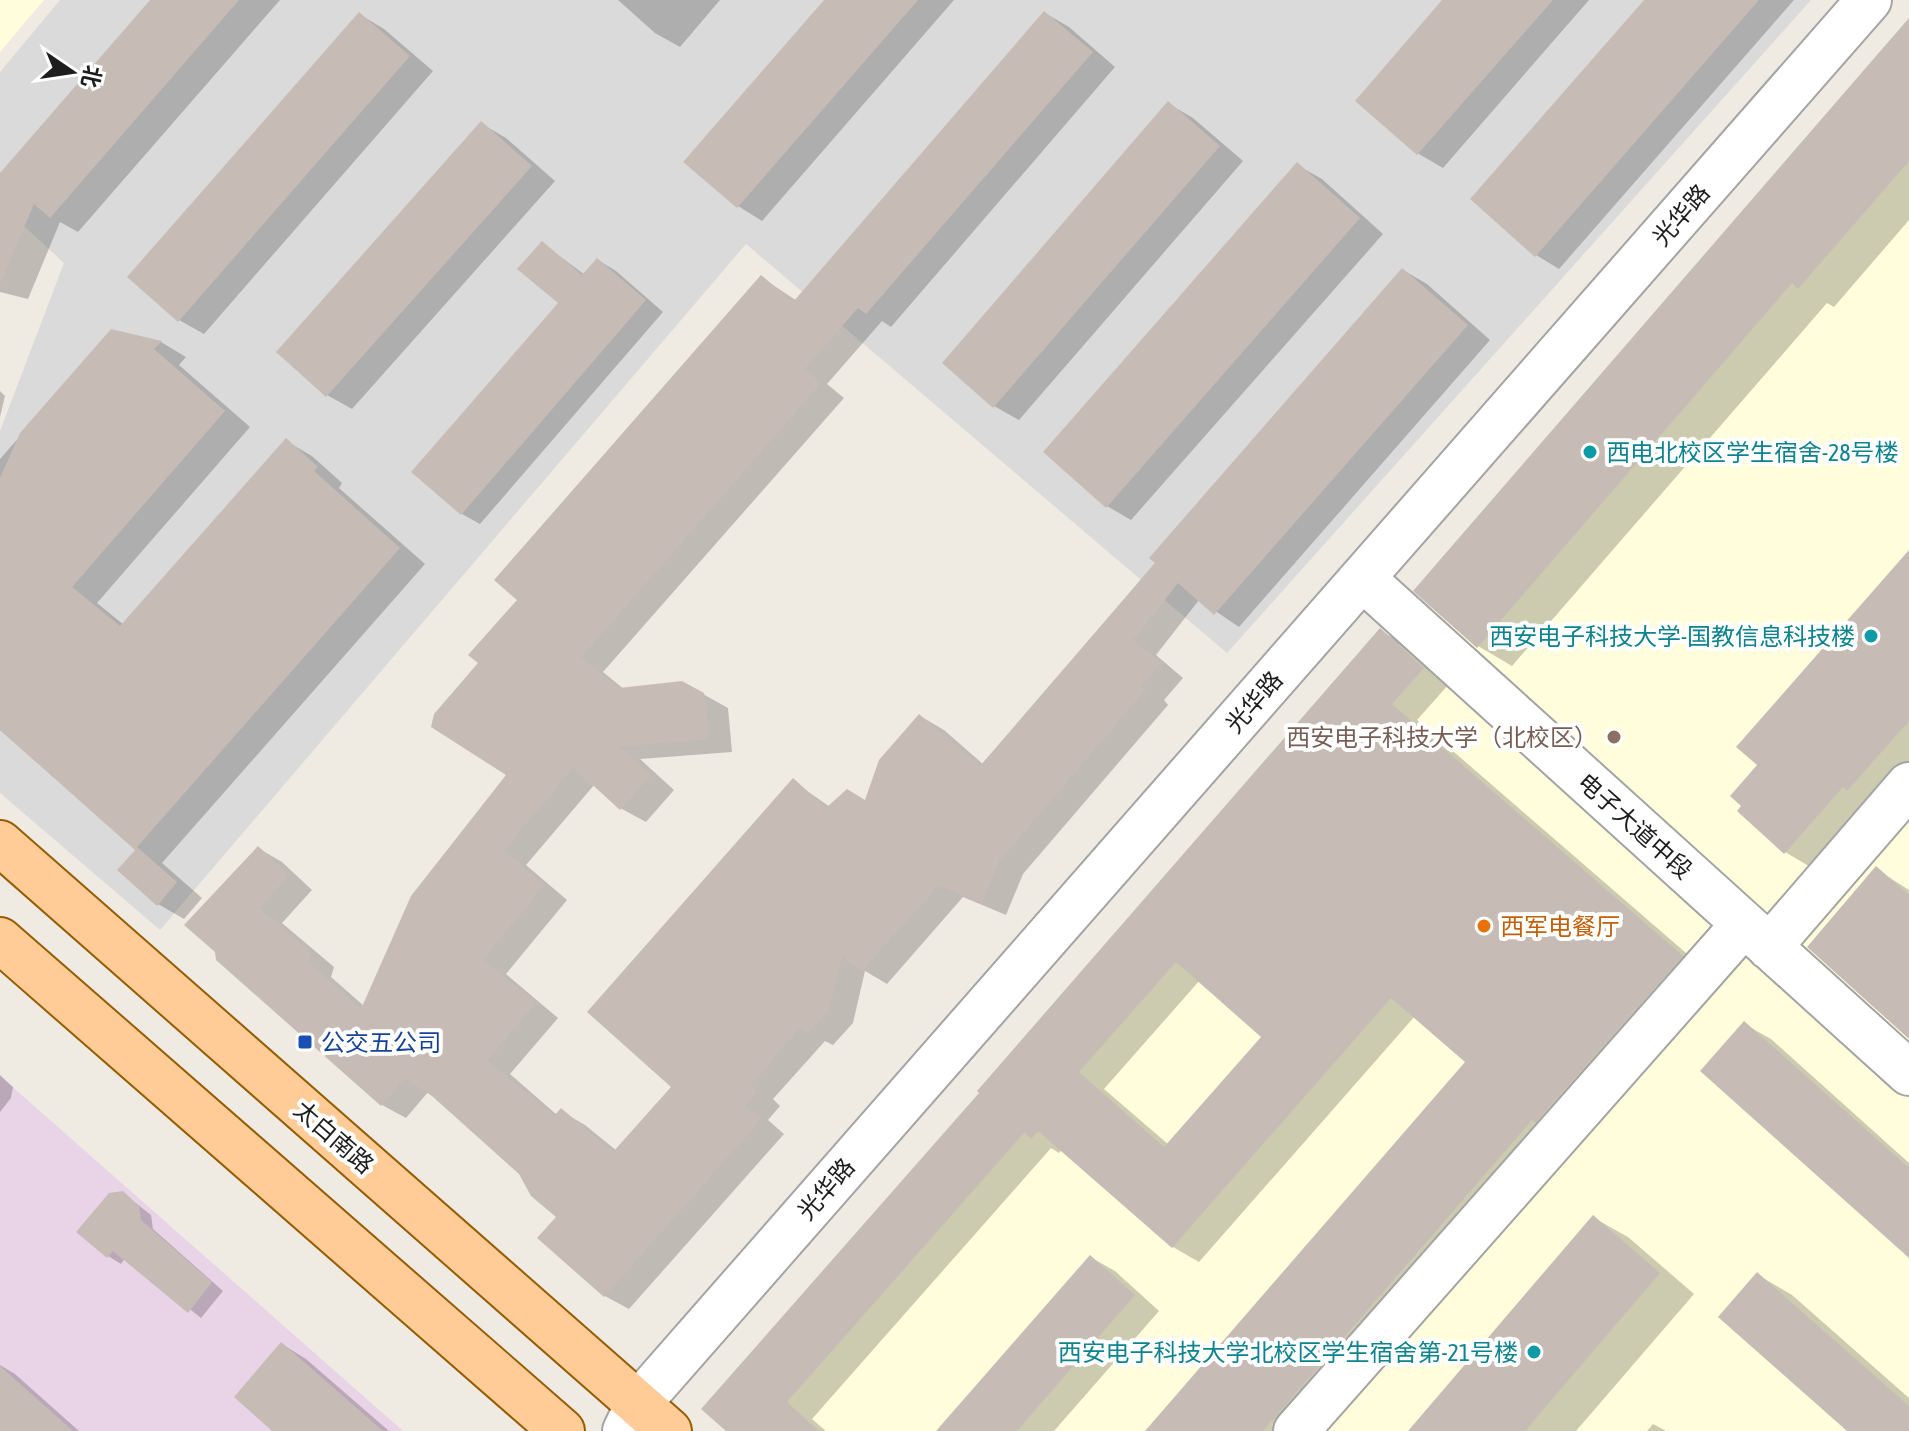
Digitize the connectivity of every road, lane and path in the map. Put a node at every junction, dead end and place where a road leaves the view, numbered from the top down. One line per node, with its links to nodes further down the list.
1 (1869, 0): 2 (street, 光华路)
2 (1362, 578): 5 (street, 电子大道中段); 8 (street, 光华路)
3 (1909, 785): 5 (street)
4 (0, 843): 8 (main road, 太白南路)
5 (1756, 935): 7 (street, 电子大道中段); 11 (street)
6 (0, 940): 9 (main road)
7 (1909, 1073)
8 (644, 1422): 10 (street, 光华路)
9 (562, 1431)
10 (602, 1431)
11 (1296, 1431)

